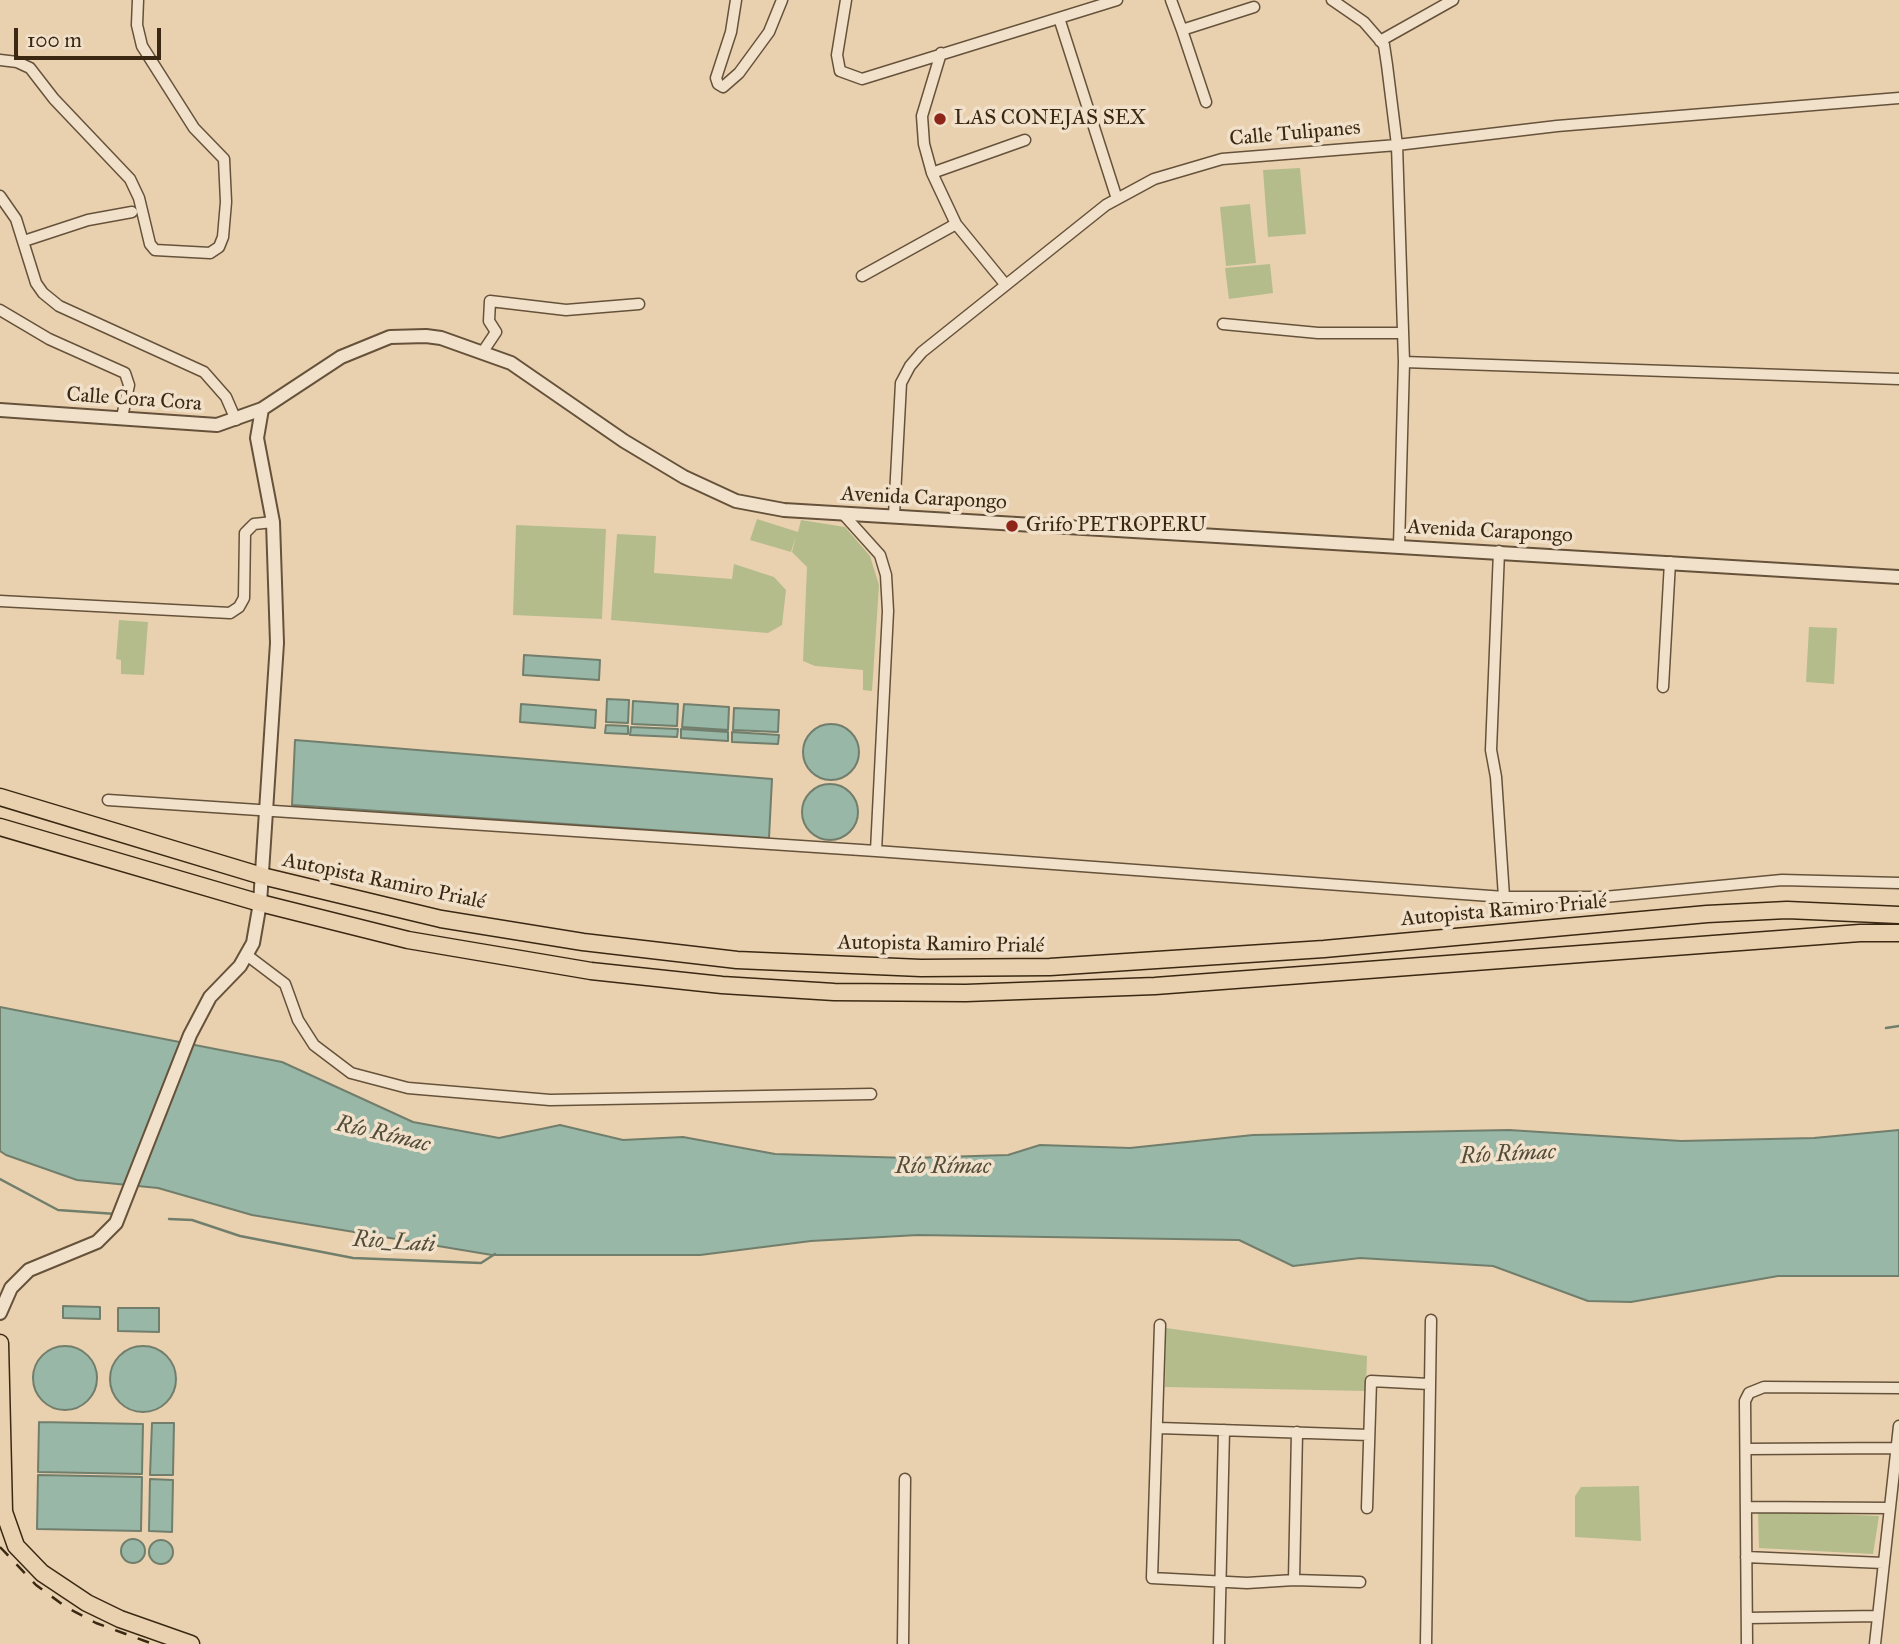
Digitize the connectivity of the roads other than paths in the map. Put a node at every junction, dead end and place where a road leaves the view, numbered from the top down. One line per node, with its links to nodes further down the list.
1 (138, 0): 16 (street)
2 (736, 0): 3 (street)
3 (782, 0)
4 (846, 0): 15 (street)
5 (1078, 0): 11 (street)
6 (1117, 0): 11 (street)
7 (1171, 0): 13 (street)
8 (1332, 0): 14 (street)
9 (1453, 0): 14 (street)
10 (1254, 7): 13 (street)
11 (1080, 12): 12 (street)
12 (1059, 19): 15 (street); 23 (street)
13 (1182, 30): 18 (street)
14 (1380, 41): 20 (street)
15 (941, 53): 21 (street)
16 (0, 60)
17 (1899, 98): 20 (street, Calle Tulipanes)
18 (1206, 102)
19 (1025, 140): 21 (street)
20 (1397, 145): 23 (street, Calle Tulipanes); 32 (street)
21 (932, 173): 25 (street)
22 (0, 196): 26 (street)
23 (1117, 198): 28 (street, Calle Tulipanes)
24 (132, 212): 26 (street)
25 (956, 224): 27 (street); 28 (street)
26 (24, 241): 39 (street)
27 (862, 276)
28 (1005, 284): 42 (street, Calle Tulipanes)
29 (639, 304): 33 (street)
30 (0, 310): 38 (street)
31 (1223, 324): 32 (street)
32 (1403, 333): 34 (street)
33 (482, 353): 36 (street, Avenida Carapongo); 41 (street, Avenida Carapongo)
34 (1404, 362): 35 (street); 44 (street)
35 (1899, 379)
36 (262, 409): 39 (street, Calle Cora Cora); 40 (street)
37 (0, 410): 38 (street, Calle Cora Cora)
38 (122, 417): 39 (street, Calle Cora Cora)
39 (237, 419): 40 (street)
40 (257, 438): 43 (street)
41 (844, 515): 42 (street, Avenida Carapongo); 54 (street)
42 (894, 515): 44 (street, Avenida Carapongo)
43 (273, 522): 48 (street); 52 (street)
44 (1399, 546): 45 (street, Avenida Carapongo)
45 (1499, 551): 46 (street, Avenida Carapongo); 57 (street)
46 (1670, 562): 47 (street, Avenida Carapongo); 49 (street)
47 (1899, 577)
48 (0, 601)
49 (1663, 687)
50 (0, 797): 55 (highway, Autopista Ramiro Prialé)
51 (108, 800): 52 (street)
52 (267, 812): 54 (street); 55 (street)
53 (0, 827): 58 (highway, Autopista Ramiro Prialé)
54 (876, 851): 57 (street)
55 (262, 876): 58 (street); 59 (highway, Autopista Ramiro Prialé)
56 (1899, 883): 57 (street)
57 (1504, 897)
58 (260, 903): 60 (highway, Autopista Ramiro Prialé); 61 (street)
59 (1899, 915)
60 (1899, 933)
61 (248, 956): 62 (street); 63 (street)
62 (871, 1094)
63 (0, 1313)
64 (1431, 1320): 67 (street)
65 (1160, 1325): 70 (street)
66 (0, 1343): 87 (highway)
67 (1429, 1384): 73 (street); 90 (street)
68 (1899, 1388): 75 (street)
69 (1899, 1426): 74 (street)
70 (1159, 1428): 71 (street); 83 (street)
71 (1224, 1430): 72 (street); 83 (street)
72 (1297, 1432): 73 (street); 82 (street)
73 (1369, 1435): 78 (street)
74 (1896, 1448): 75 (street); 79 (street)
75 (1747, 1449): 77 (street)
76 (905, 1479): 88 (street)
77 (1748, 1507): 79 (street); 80 (street)
78 (1367, 1508)
79 (1889, 1508): 81 (street)
80 (1746, 1557): 81 (street); 86 (street)
81 (1883, 1563): 85 (street)
82 (1294, 1580): 83 (street); 84 (street)
83 (1219, 1582): 89 (street)
84 (1360, 1583)
85 (1878, 1616): 86 (street); 92 (street)
86 (1747, 1618): 91 (street)
87 (191, 1644)
88 (903, 1644)
89 (1219, 1644)
90 (1426, 1644)
91 (1747, 1644)
92 (1875, 1644)

